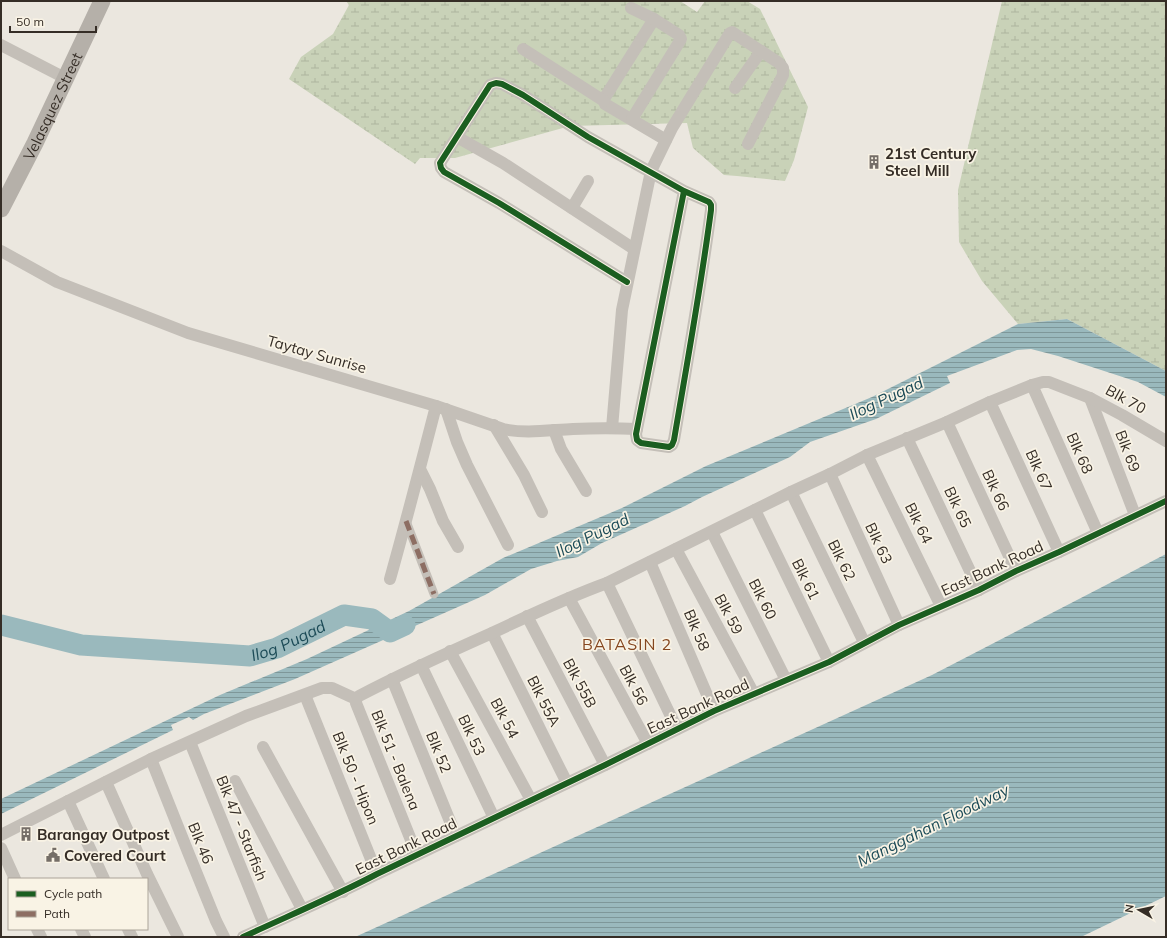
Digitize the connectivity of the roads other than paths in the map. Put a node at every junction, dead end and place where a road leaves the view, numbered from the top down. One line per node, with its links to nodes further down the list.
1 (102, 1): 7 (main road, Velasquez Street)
2 (631, 8): 3 (street)
3 (654, 19): 9 (street); 10 (street)
4 (1, 45): 7 (street)
5 (523, 49): 9 (street)
6 (761, 50): 8 (street); 12 (street); 13 (street)
7 (65, 78): 18 (main road, Velasquez Street)
8 (734, 88)
9 (604, 102): 10 (street)
10 (632, 119): 12 (street)
11 (457, 137): 14 (street); 17 (street); 21 (street)
12 (666, 140): 14 (street)
13 (748, 144)
14 (651, 171): 16 (street); 19 (street)
15 (588, 181): 17 (street)
16 (684, 191): 29 (street); 29 (street)
17 (572, 208): 19 (street)
18 (1, 210)
19 (634, 248): 21 (street)
20 (1, 251): 25 (street, Taytay Sunrise)
21 (627, 282): 28 (street)
22 (1032, 385): 23 (street, Blk 70); 24 (street, Blk 70); 44 (street, Blk 68)
23 (1090, 398): 32 (street, Blk 70); 41 (street, Blk 69)
24 (990, 402): 26 (street, Blk 70); 48 (street, Blk 67)
25 (441, 407): 27 (street, Taytay Sunrise); 34 (street); 45 (street)
26 (947, 422): 31 (street, Blk 70); 50 (street, Blk 66)
27 (494, 425): 30 (street, Taytay Sunrise); 40 (street)
28 (612, 428): 29 (street, Taytay Sunrise); 30 (street, Taytay Sunrise)
29 (637, 429)
30 (554, 430): 36 (street)
31 (907, 438): 33 (street, Blk 70); 53 (street, Blk 65)
32 (1166, 441)
33 (867, 455): 35 (street, Blk 70); 56 (street, Blk 64)
34 (420, 468): 42 (street); 46 (street)
35 (830, 474): 37 (street, Blk 70); 58 (street, Blk 63)
36 (586, 490)
37 (791, 492): 39 (street, Blk 70); 60 (street, Blk 62)
38 (1166, 501): 41 (street, East Bank Road)
39 (755, 510): 43 (street, Blk 70); 62 (street, Blk 61)
40 (542, 512)
41 (1135, 515): 44 (street, East Bank Road)
42 (406, 521): 51 (street); 54 (street)
43 (712, 532): 47 (street, Blk 70); 65 (street, Blk 60)
44 (1098, 533): 48 (street, East Bank Road)
45 (508, 545)
46 (458, 547)
47 (676, 549): 49 (street, Blk 70); 66 (street, Blk 59)
48 (1059, 552): 50 (street, East Bank Road)
49 (650, 562): 52 (street, Blk 70); 69 (street, Blk 58)
50 (1016, 571): 53 (street, East Bank Road)
51 (390, 579)
52 (607, 583): 55 (street, Blk 70); 70 (street)
53 (979, 590): 56 (street, East Bank Road)
54 (434, 594)
55 (570, 598): 57 (street, Blk 70); 72 (street, Blk 56)
56 (941, 606): 58 (street, East Bank Road)
57 (527, 616): 59 (street, Blk 70); 75 (street, Blk 55B)
58 (899, 625): 60 (street, East Bank Road)
59 (492, 633): 61 (street, Blk 70); 78 (street, Blk 55A)
60 (864, 642): 62 (street, East Bank Road)
61 (450, 651): 63 (street, Blk 70); 79 (street, Blk 54)
62 (829, 662): 65 (street, East Bank Road)
63 (421, 665): 64 (street, Blk 70); 81 (street, Blk 53)
64 (392, 679): 68 (street, Blk 70); 83 (street, Blk 52)
65 (786, 680): 66 (street, East Bank Road)
66 (754, 694): 69 (street, East Bank Road)
67 (305, 695): 68 (street); 71 (street); 86 (street, Blk 50 - Hipon)
68 (356, 699): 85 (street, Blk 51 - Balena)
69 (714, 711): 70 (street, East Bank Road)
70 (677, 729): 72 (street, East Bank Road)
71 (190, 742): 74 (street); 91 (street, Blk 47 - Starfish)
72 (648, 744): 75 (street, East Bank Road)
73 (263, 747): 89 (street)
74 (151, 759): 77 (street); 93 (street, Blk 46)
75 (605, 765): 78 (street, East Bank Road)
76 (235, 781): 90 (street)
77 (106, 782): 80 (street); 92 (street)
78 (567, 783): 79 (street, East Bank Road)
79 (531, 800): 81 (street, East Bank Road)
80 (68, 801): 82 (street); 88 (street)
81 (494, 818): 83 (street, East Bank Road)
82 (1, 834)
83 (456, 836): 85 (street, East Bank Road)
84 (1, 848): 87 (street)
85 (417, 855): 86 (street, East Bank Road)
86 (377, 874): 89 (street, East Bank Road)
87 (15, 878)
88 (104, 878)
89 (343, 892): 90 (street, East Bank Road)
90 (302, 909): 91 (street, East Bank Road)
91 (265, 927): 94 (street, East Bank Road)
92 (178, 937)
93 (224, 937)
94 (243, 937)

